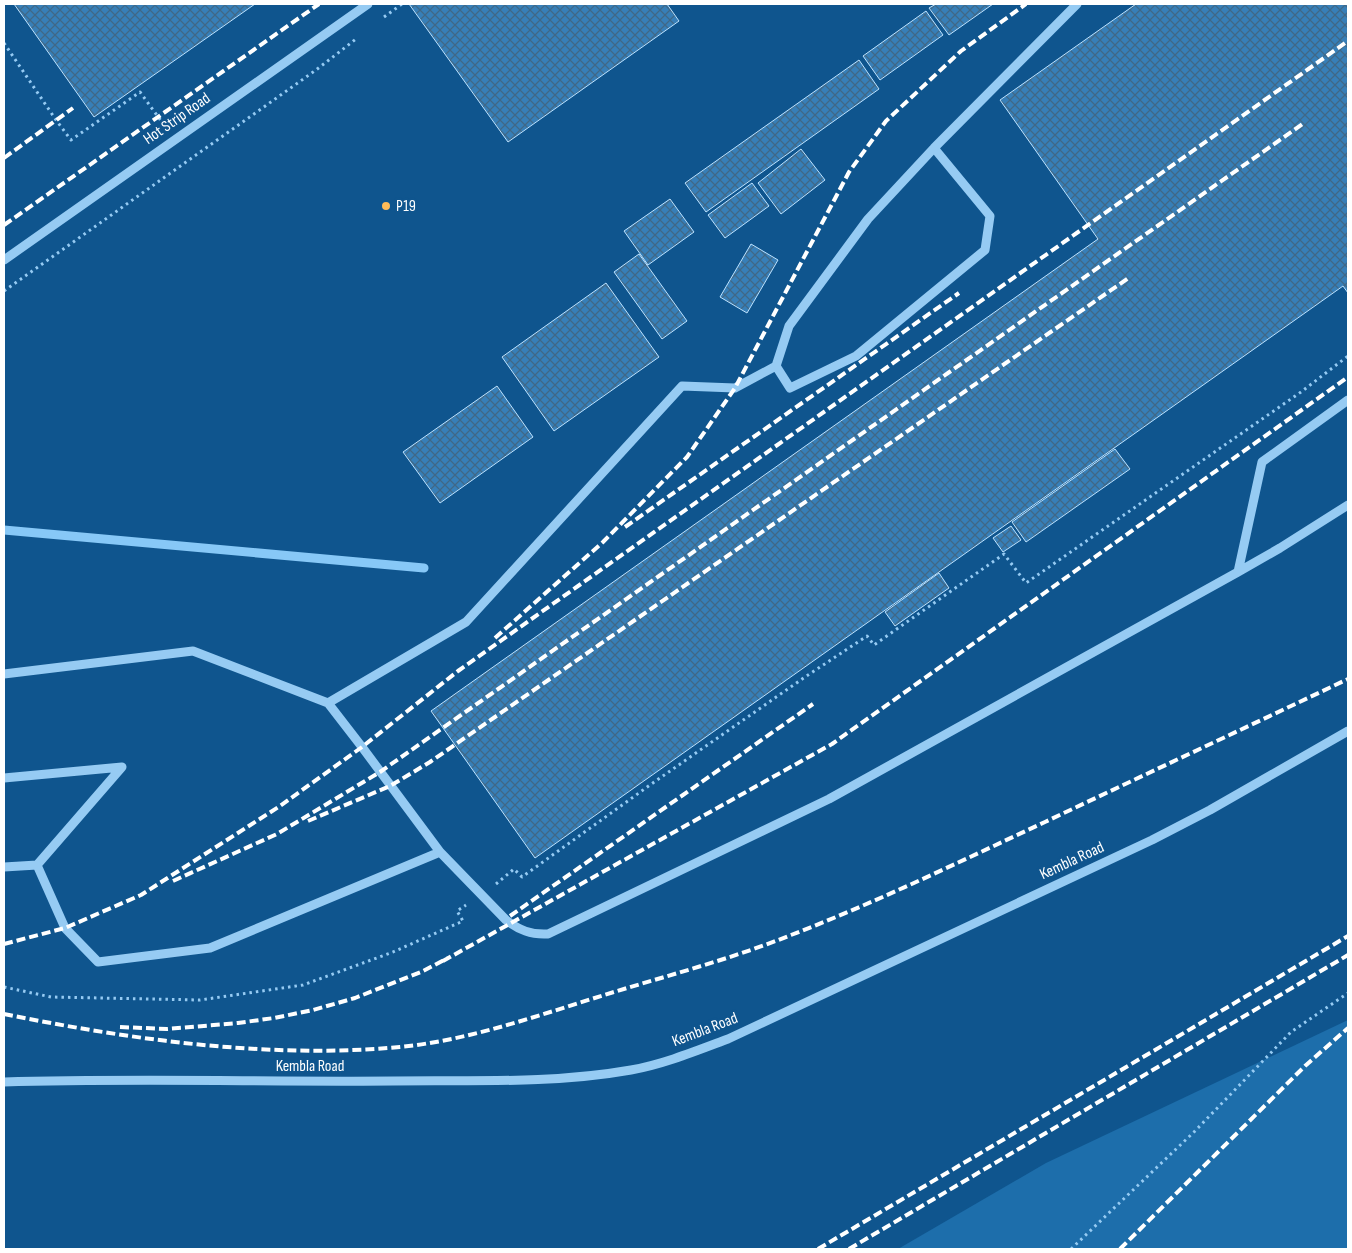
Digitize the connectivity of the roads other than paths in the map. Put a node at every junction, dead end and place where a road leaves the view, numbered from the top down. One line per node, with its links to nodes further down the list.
1 (368, 4): 4 (street, Hot Strip Road)
2 (1077, 4): 3 (street)
3 (934, 148): 5 (street); 5 (street)
4 (4, 260)
5 (776, 366): 10 (street)
6 (1348, 400): 8 (street)
7 (1348, 505): 8 (street)
8 (1238, 572): 13 (street)
9 (4, 674): 10 (street)
10 (328, 703): 13 (street)
11 (1348, 731): 16 (street, Kembla Road)
12 (4, 778): 14 (street)
13 (440, 852): 14 (street)
14 (37, 865): 15 (street)
15 (4, 867)
16 (4, 1082)

